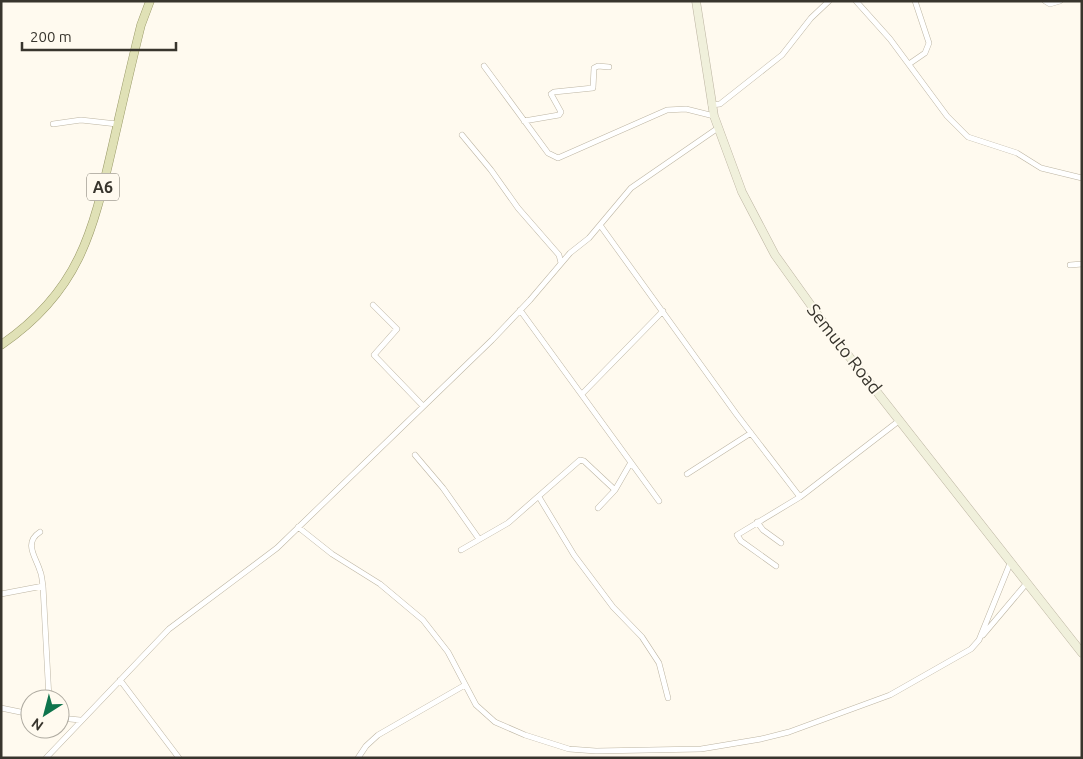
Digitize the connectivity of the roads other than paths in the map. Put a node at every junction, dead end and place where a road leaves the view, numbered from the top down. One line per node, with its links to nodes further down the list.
1 (150, 1): 15 (main road, A6)
2 (696, 1): 11 (main road, Semuto Road)
3 (829, 1): 11 (street)
4 (856, 1): 8 (street)
5 (915, 1): 8 (street)
6 (1045, 1): 7 (street)
7 (1060, 1)
8 (909, 64): 18 (street)
9 (484, 66): 13 (street)
10 (609, 67): 13 (street)
11 (711, 105): 12 (main road, Semuto Road)
12 (714, 116): 13 (street); 16 (main road, Semuto Road)
13 (524, 121)
14 (53, 124): 15 (street)
15 (117, 124): 26 (main road, A6)
16 (718, 128): 19 (street); 29 (main road, Semuto Road)
17 (462, 135): 20 (street)
18 (1082, 178)
19 (600, 225): 20 (street); 25 (street)
20 (561, 263): 24 (street)
21 (1082, 264): 22 (street)
22 (1070, 265)
23 (373, 305): 28 (street)
24 (520, 310): 27 (street); 28 (street)
25 (663, 311): 27 (street); 30 (street)
26 (1, 344)
27 (582, 394): 32 (street)
28 (423, 406): 40 (street)
29 (900, 420): 36 (street); 45 (main road, Semuto Road)
30 (751, 433): 33 (street); 36 (street)
31 (415, 455): 42 (street)
32 (630, 464): 34 (street); 37 (street)
33 (686, 474)
34 (615, 490): 35 (street); 38 (street)
35 (539, 497): 42 (street); 55 (street)
36 (800, 497): 39 (street)
37 (659, 500)
38 (598, 508)
39 (757, 522): 43 (street); 46 (street)
40 (298, 527): 52 (street); 53 (street)
41 (40, 532): 48 (street)
42 (479, 540): 44 (street)
43 (781, 543)
44 (462, 550)
45 (1011, 561): 47 (main road, Semuto Road); 50 (street)
46 (776, 566)
47 (1026, 584): 50 (street); 51 (main road, Semuto Road)
48 (43, 586): 49 (street); 54 (street)
49 (1, 594)
50 (979, 640): 53 (street)
51 (1082, 652)
52 (120, 680): 59 (street); 61 (street)
53 (465, 685): 62 (street)
54 (48, 689)
55 (668, 698)
56 (1, 708): 57 (street)
57 (20, 712)
58 (70, 719): 59 (street)
59 (80, 720): 60 (street)
60 (46, 758)
61 (180, 758)
62 (358, 758)

